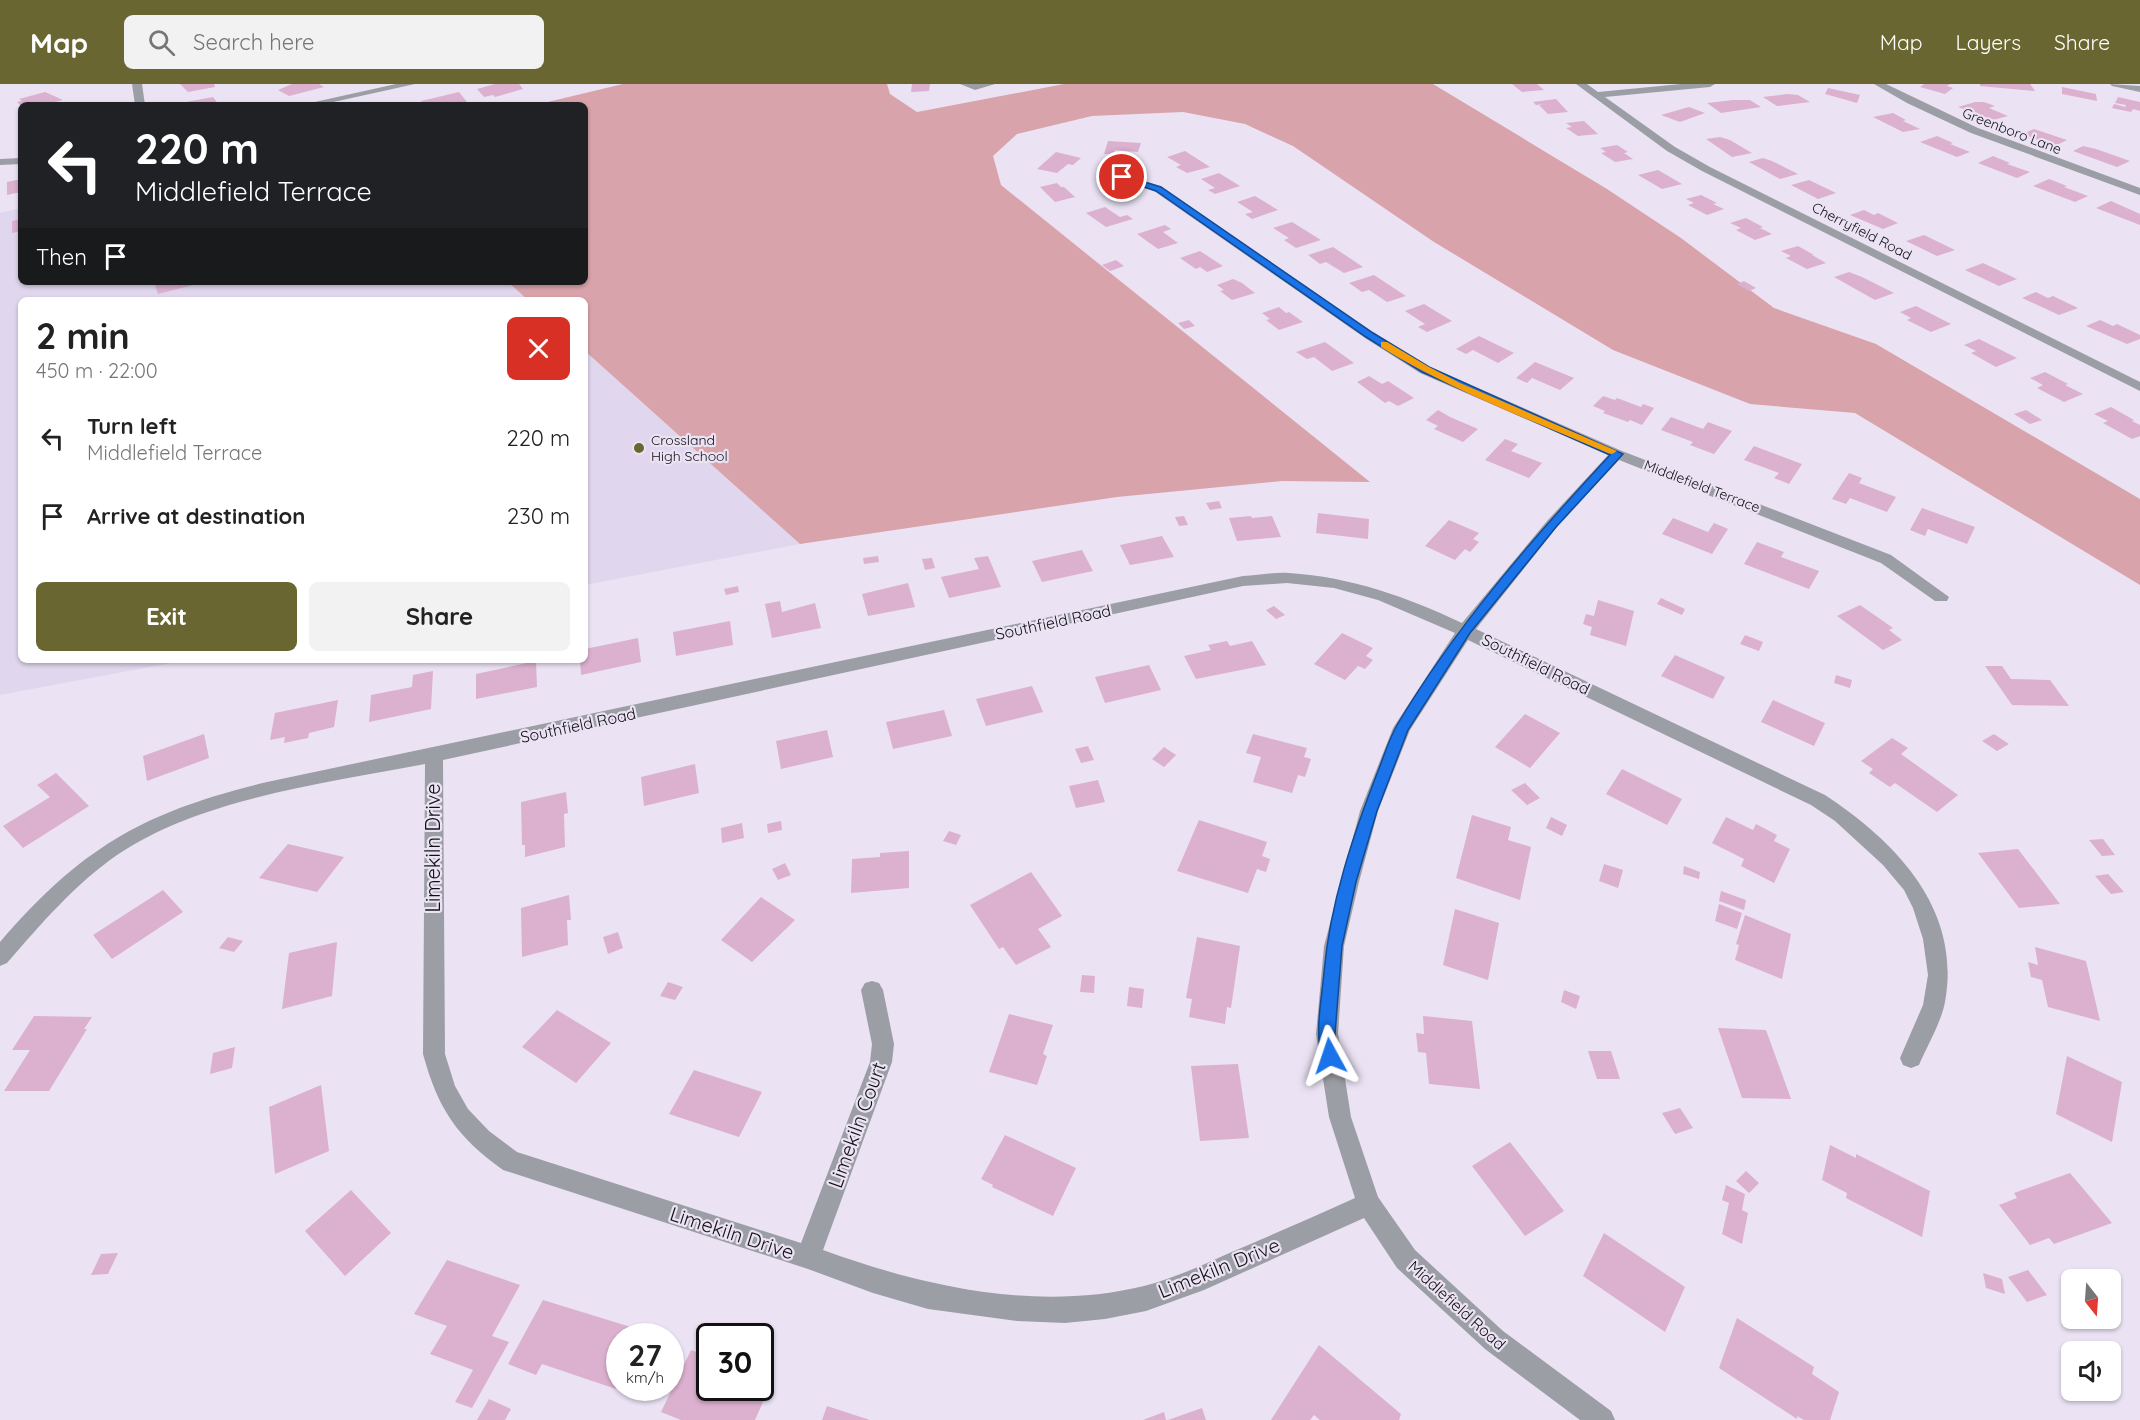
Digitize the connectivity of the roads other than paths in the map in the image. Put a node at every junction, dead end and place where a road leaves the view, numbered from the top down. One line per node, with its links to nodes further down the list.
1 (137, 84): 12 (street)
2 (410, 84): 9 (street)
3 (965, 84): 4 (street)
4 (990, 84)
5 (1581, 84): 11 (street, Cherryfield Road)
6 (1710, 84): 11 (street)
7 (1879, 84): 17 (street, Greenboro Lane)
8 (2115, 84): 10 (street)
9 (370, 88): 13 (street)
10 (2140, 89)
11 (1596, 95): 18 (street, Cherryfield Road)
12 (140, 102)
13 (317, 102)
14 (18, 161): 15 (street)
15 (0, 162)
16 (1122, 177): 19 (street, Middlefield Terrace)
17 (2140, 192)
18 (2140, 387)
19 (1617, 454): 20 (street, Middlefield Terrace); 21 (street, Middlefield Road)
20 (1941, 597)
21 (1466, 630): 22 (street, Southfield Road); 25 (street, Southfield Road); 26 (street, Middlefield Road)
22 (434, 756): 23 (street, Southfield Road); 27 (street, Limekiln Drive)
23 (0, 957)
24 (872, 990): 27 (street, Limekiln Court)
25 (1911, 1058)
26 (1370, 1204): 27 (street, Limekiln Drive); 28 (street, Middlefield Road)
27 (808, 1257)
28 (1602, 1420)

